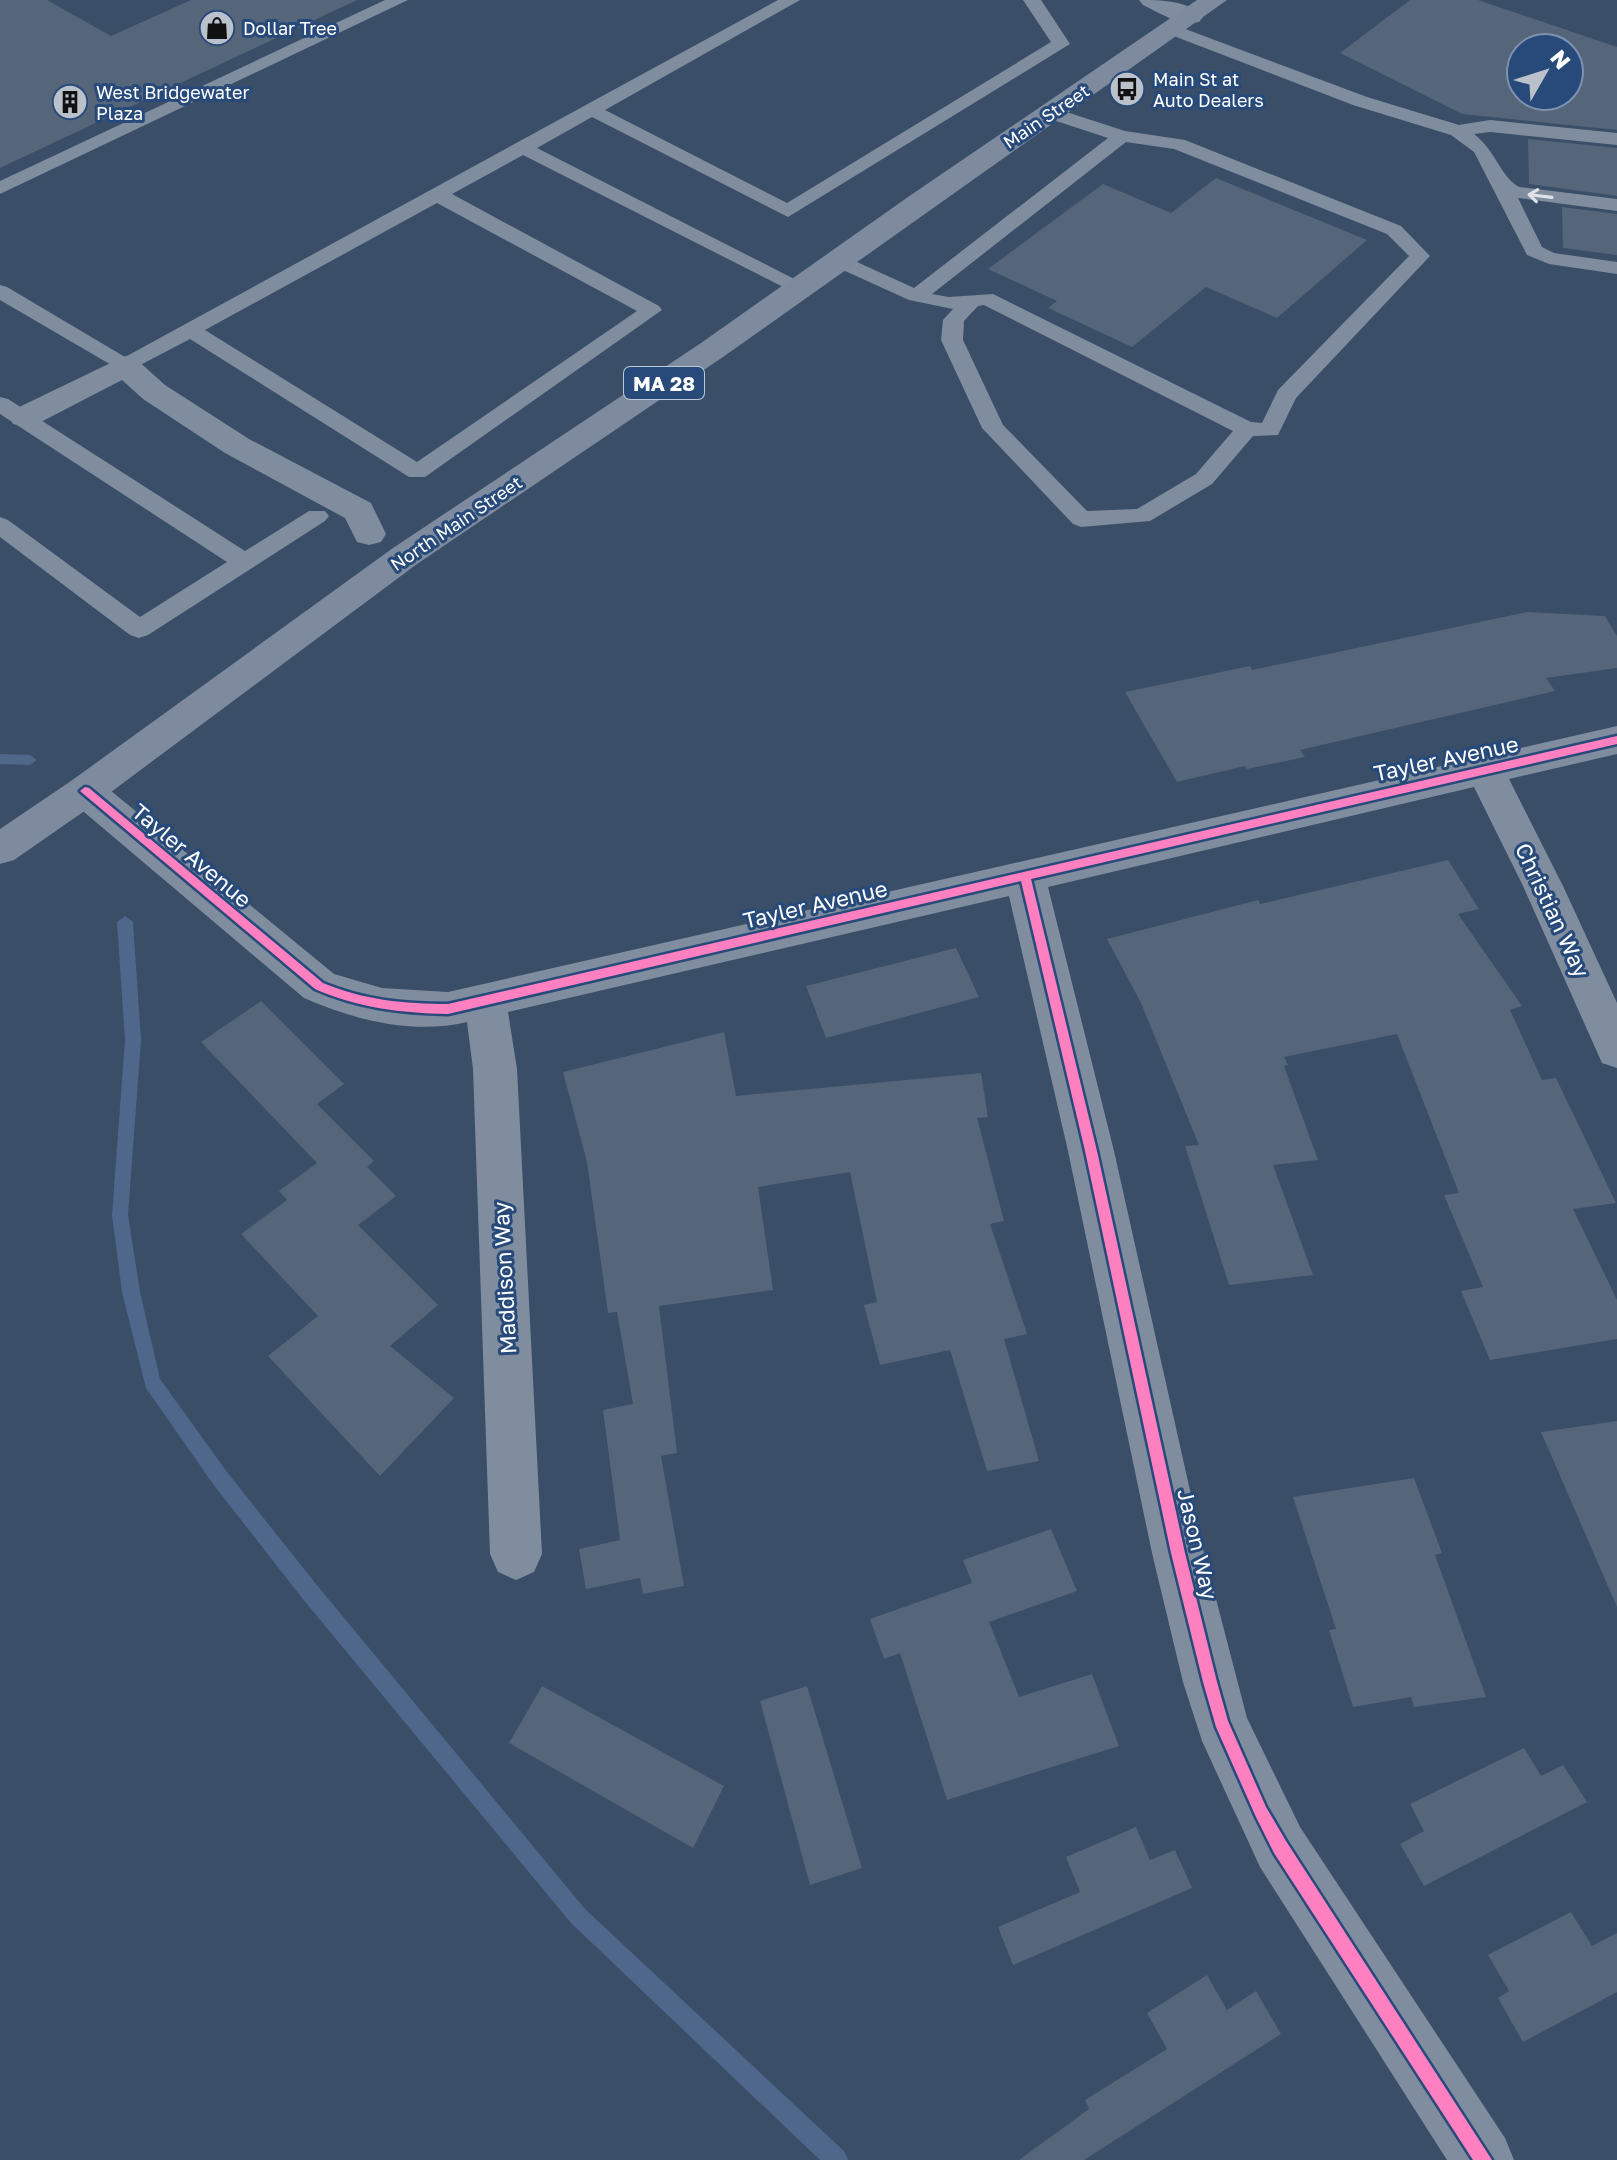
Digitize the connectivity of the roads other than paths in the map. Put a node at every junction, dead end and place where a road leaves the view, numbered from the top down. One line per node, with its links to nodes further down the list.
1 (399, 0): 14 (lane)
2 (791, 0): 7 (lane)
3 (1032, 0): 7 (lane)
4 (1152, 0): 6 (street)
5 (1214, 0): 6 (main road, Main Street / MA 28)
6 (1181, 23): 8 (main road, Main Street / MA 28); 9 (lane)
7 (592, 110): 12 (lane)
8 (1051, 113): 10 (lane); 16 (main road, Main Street / MA 28)
9 (1458, 131): 11 (lane); 13 (lane)
10 (1122, 136): 22 (lane); 27 (lane)
11 (1617, 139)
12 (521, 147): 15 (lane); 20 (lane)
13 (1501, 185): 17 (lane, one-way to 13); 19 (lane)
14 (0, 188)
15 (436, 194): 24 (lane); 24 (lane)
16 (918, 203): 18 (main road, North Main Street / MA 28)
17 (1617, 205)
18 (839, 261): 20 (main road, North Main Street / MA 28); 22 (lane)
19 (1617, 268)
20 (799, 289): 32 (main road, North Main Street / MA 28)
21 (0, 291): 25 (lane)
22 (916, 296): 23 (lane)
23 (969, 304): 27 (lane); 27 (lane)
24 (190, 330): 25 (lane)
25 (125, 366): 26 (street); 28 (street)
26 (8, 417): 33 (lane)
27 (1247, 429)
28 (237, 446): 29 (street); 31 (street)
29 (317, 516): 31 (street); 33 (lane)
30 (0, 525): 33 (lane)
31 (369, 534): 32 (street)
32 (405, 556): 36 (main road, North Main Street / MA 28)
33 (245, 562)
34 (1617, 740): 35 (street, Tayler Avenue)
35 (1485, 771): 38 (street, Tayler Avenue); 40 (street, Christian Way)
36 (85, 791): 37 (main road, North Main Street / MA 28); 39 (street, Tayler Avenue)
37 (0, 849)
38 (1025, 876): 39 (street, Tayler Avenue); 42 (street, Jason Way)
39 (485, 1002): 41 (street, Maddison Way)
40 (1617, 1050)
41 (516, 1554)
42 (1483, 2160)

